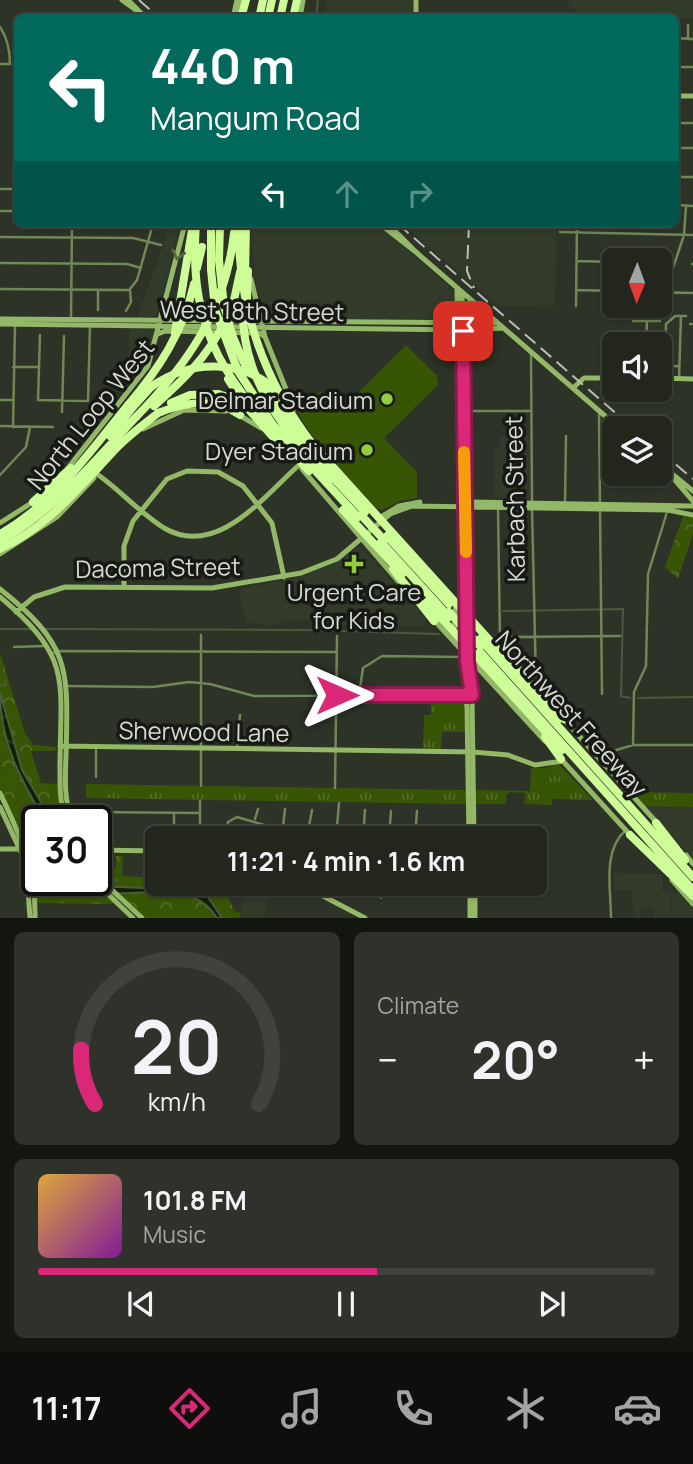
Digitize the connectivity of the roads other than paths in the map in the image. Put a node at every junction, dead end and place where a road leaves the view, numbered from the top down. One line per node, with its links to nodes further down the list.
1 (122, 0): 3 (main road)
2 (128, 0): 4 (main road)
3 (141, 14)
4 (142, 14)
5 (688, 25): 8 (street)
6 (0, 27): 10 (street)
7 (679, 38): 8 (street)
8 (688, 39): 9 (street)
9 (693, 39)
10 (0, 64)
11 (679, 205): 12 (street)
12 (686, 206): 13 (street); 32 (street)
13 (693, 206)
14 (72, 228): 35 (street)
15 (152, 228): 36 (street)
16 (184, 228): 55 (main road, one-way to 55)
17 (194, 228): 81 (highway, bridge)
18 (195, 228): 132 (highway, bridge)
19 (209, 228): 81 (highway, bridge)
20 (210, 228): 57 (highway)
21 (220, 228): 57 (highway)
22 (239, 228): 106 (highway, North Loop West, bridge)
23 (240, 228): 74 (highway, bridge)
24 (240, 228): 106 (highway, bridge)
25 (240, 228): 184 (highway, bridge)
26 (241, 228): 39 (main road)
27 (385, 228): 38 (main road)
28 (392, 228): 38 (main road)
29 (577, 228): 31 (street)
30 (561, 232): 31 (street)
31 (577, 232): 32 (street); 40 (street)
32 (684, 235): 33 (street); 44 (street)
33 (693, 235)
34 (0, 237): 35 (street)
35 (72, 238): 36 (street); 43 (street)
36 (150, 242): 37 (street); 45 (street)
37 (161, 246)
38 (416, 253): 50 (main road)
39 (248, 258): 58 (main road); 74 (highway, bridge)
40 (577, 261): 41 (street); 51 (street)
41 (602, 262)
42 (0, 263): 43 (street)
43 (71, 264): 45 (street); 47 (street)
44 (672, 265)
45 (141, 268): 49 (street)
46 (0, 289): 47 (street)
47 (71, 290): 48 (street); 65 (street)
48 (98, 290): 49 (street); 59 (street)
49 (130, 290): 60 (street)
50 (460, 290): 71 (main road); 72 (main road)
51 (576, 290): 52 (street); 56 (street)
52 (602, 291)
53 (672, 292): 54 (street)
54 (693, 293)
55 (165, 306): 58 (main road); 68 (main road)
56 (576, 306)
57 (218, 308): 113 (highway, bridge); 113 (highway, bridge); 115 (highway, bridge)
58 (258, 309): 69 (main road)
59 (98, 310)
60 (126, 311)
61 (633, 321): 62 (street)
62 (647, 321): 67 (street); 75 (street)
63 (0, 322): 64 (main road, West 18th Street)
64 (15, 322): 65 (main road, West 18th Street); 85 (street)
65 (71, 323): 66 (main road, West 18th Street)
66 (90, 323): 68 (main road, West 18th Street); 96 (street)
67 (663, 323): 76 (street); 84 (street)
68 (160, 324): 69 (main road, West 18th Street); 77 (main road)
69 (262, 325): 70 (main road, West 18th Street); 73 (main road, West 18th Street); 80 (main road)
70 (293, 325): 72 (main road, West 18th Street); 73 (main road, West 18th Street)
71 (500, 325): 72 (main road, West 18th Street); 82 (main road)
72 (461, 327): 98 (main road)
73 (271, 328): 80 (main road)
74 (244, 330): 140 (highway, bridge)
75 (647, 332)
76 (663, 332)
77 (158, 334): 80 (main road); 92 (main road)
78 (40, 335): 86 (street)
79 (64, 336): 96 (street)
80 (265, 337): 105 (main road)
81 (174, 340): 97 (highway, North Loop West, bridge)
82 (532, 353): 93 (main road); 99 (street, Karbach Street)
83 (672, 366): 84 (street)
84 (679, 366): 90 (street)
85 (13, 367): 86 (street); 95 (street)
86 (39, 367): 96 (street)
87 (244, 373): 97 (highway, bridge); 105 (highway); 115 (highway)
88 (602, 378): 93 (main road)
89 (672, 379): 90 (main road)
90 (679, 379): 91 (main road)
91 (693, 379)
92 (133, 387): 97 (main road); 102 (main road)
93 (573, 388): 100 (main road)
94 (0, 400): 95 (street)
95 (13, 400): 109 (street)
96 (63, 400): 101 (street)
97 (128, 404): 107 (main road); 112 (highway, North Loop West); 119 (highway); 123 (main road)
98 (462, 411): 99 (street); 125 (main road)
99 (531, 411): 127 (street, Karbach Street)
100 (599, 411): 104 (main road); 129 (street)
101 (62, 412)
102 (162, 415): 103 (main road); 103 (highway); 107 (main road); 113 (highway, bridge); 143 (highway, bridge)
103 (240, 415): 113 (main road)
104 (605, 416)
105 (298, 417): 121 (main road)
106 (137, 418): 119 (highway, North Loop West)
107 (151, 424): 118 (main road)
108 (0, 426): 109 (street)
109 (13, 427): 110 (street)
110 (30, 427): 111 (street); 117 (street)
111 (53, 427)
112 (109, 428): 119 (highway, North Loop West); 123 (highway)
113 (276, 432): 116 (main road); 133 (highway)
114 (566, 436): 128 (street)
115 (320, 462): 133 (highway)
116 (299, 465): 124 (main road); 137 (main road)
117 (1, 473)
118 (97, 474): 131 (main road); 142 (main road)
119 (76, 477): 138 (highway, North Loop West); 141 (highway, North Loop West); 142 (highway)
120 (672, 477): 122 (main road)
121 (364, 497): 135 (main road); 137 (main road)
122 (692, 499): 130 (main road, Dacoma Street)
123 (33, 502): 136 (main road)
124 (257, 503): 131 (main road); 131 (main road); 146 (main road)
125 (463, 503): 126 (main road, Dacoma Street); 135 (main road, Dacoma Street); 145 (main road)
126 (498, 503): 127 (main road, Dacoma Street); 163 (street)
127 (532, 507): 128 (main road, Dacoma Street); 160 (street, Karbach Street)
128 (565, 508): 129 (main road, Dacoma Street)
129 (600, 508): 130 (main road, Dacoma Street); 161 (street)
130 (668, 508): 134 (main road, Dacoma Street); 188 (street)
131 (141, 509): 147 (main road)
132 (343, 510): 144 (highway, bridge); 155 (highway, bridge)
133 (361, 514): 140 (highway, bridge)
134 (693, 515)
135 (383, 517): 139 (main road, Dacoma Street); 152 (main road)
136 (0, 523)
137 (350, 528): 139 (main road)
138 (0, 534)
139 (360, 538): 146 (main road, Dacoma Street); 155 (main road)
140 (384, 539): 152 (highway)
141 (0, 541)
142 (11, 548): 143 (main road)
143 (0, 552)
144 (402, 574): 173 (highway, bridge); 197 (highway, bridge)
145 (463, 574): 149 (main road); 154 (main road)
146 (284, 577): 147 (main road, Dacoma Street)
147 (124, 587): 153 (main road, Dacoma Street)
148 (0, 589): 153 (main road)
149 (460, 593): 151 (main road); 152 (main road)
150 (0, 597): 153 (main road)
151 (461, 604): 152 (main road); 154 (main road); 167 (main road)
152 (451, 605): 157 (main road); 165 (highway, bridge)
153 (20, 611): 164 (main road); 168 (main road)
154 (468, 612): 156 (main road); 171 (main road)
155 (435, 621): 157 (main road)
156 (481, 627): 163 (main road); 173 (main road)
157 (447, 634): 167 (main road)
158 (201, 635): 169 (street)
159 (337, 636): 170 (street)
160 (534, 636): 161 (street); 163 (street); 178 (street, Karbach Street)
161 (601, 636): 162 (street); 179 (street)
162 (620, 636)
163 (497, 638): 178 (main road)
164 (47, 644): 166 (street); 168 (main road)
165 (480, 646): 172 (highway, Northwest Freeway); 175 (highway, Northwest Freeway); 240 (highway)
166 (14, 647)
167 (461, 649): 171 (main road)
168 (56, 652): 169 (street); 177 (main road)
169 (201, 652): 170 (street); 176 (street)
170 (337, 652): 180 (street)
171 (464, 656): 173 (main road); 174 (main road); 181 (street); 182 (main road)
172 (498, 659): 184 (highway); 217 (highway, Northwest Freeway)
173 (477, 665): 174 (main road); 187 (highway); 197 (main road)
174 (469, 671): 182 (main road)
175 (503, 677): 187 (highway); 231 (highway, Northwest Freeway)
176 (201, 682): 177 (street); 180 (street); 192 (street)
177 (63, 686): 190 (main road)
178 (536, 686): 184 (main road)
179 (602, 694)
180 (337, 695): 181 (street); 194 (street)
181 (359, 695): 182 (street)
182 (469, 695): 196 (main road)
183 (240, 715): 186 (street)
184 (560, 720): 198 (main road); 217 (highway)
185 (234, 730): 186 (street)
186 (239, 730): 193 (street)
187 (544, 735): 197 (highway)
188 (634, 745): 189 (street); 195 (street)
189 (693, 745)
190 (63, 746): 191 (main road, Sherwood Lane); 206 (main road)
191 (96, 747): 192 (main road, Sherwood Lane); 200 (street)
192 (201, 749): 193 (main road, Sherwood Lane); 201 (street)
193 (237, 749): 194 (main road, Sherwood Lane)
194 (336, 751): 196 (main road, Sherwood Lane); 202 (street)
195 (611, 751): 198 (street); 199 (street)
196 (470, 752): 197 (main road, Sherwood Lane); 197 (main road, Sherwood Lane); 230 (main road)
197 (560, 755): 231 (highway)
198 (595, 755): 199 (main road)
199 (602, 763): 219 (main road)
200 (96, 777)
201 (201, 786)
202 (335, 788)
203 (0, 793): 209 (main road)
204 (200, 800): 216 (street)
205 (339, 803): 226 (street)
206 (67, 805)
207 (258, 809): 218 (street)
208 (285, 809): 224 (street)
209 (4, 810): 232 (main road)
210 (312, 810): 225 (street)
211 (365, 810): 227 (street)
212 (391, 811): 228 (street)
213 (417, 811): 229 (street)
214 (112, 812): 215 (street)
215 (174, 813): 216 (street); 220 (street)
216 (200, 813): 221 (street)
217 (637, 816): 239 (highway, Northwest Freeway)
218 (255, 820): 222 (street); 223 (street)
219 (656, 823): 237 (main road); 238 (highway)
220 (174, 826)
221 (201, 826)
222 (228, 826)
223 (275, 826)
224 (282, 826)
225 (310, 826)
226 (337, 826)
227 (364, 826)
228 (390, 826)
229 (416, 826)
230 (472, 826)
231 (631, 831): 241 (highway, Northwest Freeway); 249 (highway); 251 (main road); 259 (street)
232 (21, 845)
233 (0, 850): 234 (main road)
234 (21, 851)
235 (112, 852): 236 (main road)
236 (145, 853)
237 (693, 864)
238 (693, 871)
239 (693, 877)
240 (693, 883)
241 (693, 890)
242 (112, 891): 256 (main road)
243 (31, 896): 253 (main road)
244 (33, 896): 254 (main road)
245 (108, 896): 255 (main road)
246 (327, 896): 250 (main road)
247 (328, 896): 250 (main road)
248 (472, 896): 258 (main road)
249 (693, 896)
250 (333, 899): 252 (main road)
251 (693, 904)
252 (361, 915): 257 (main road)
253 (30, 918)
254 (35, 918)
255 (133, 918)
256 (141, 918)
257 (372, 918)
258 (473, 918)
259 (611, 918)

